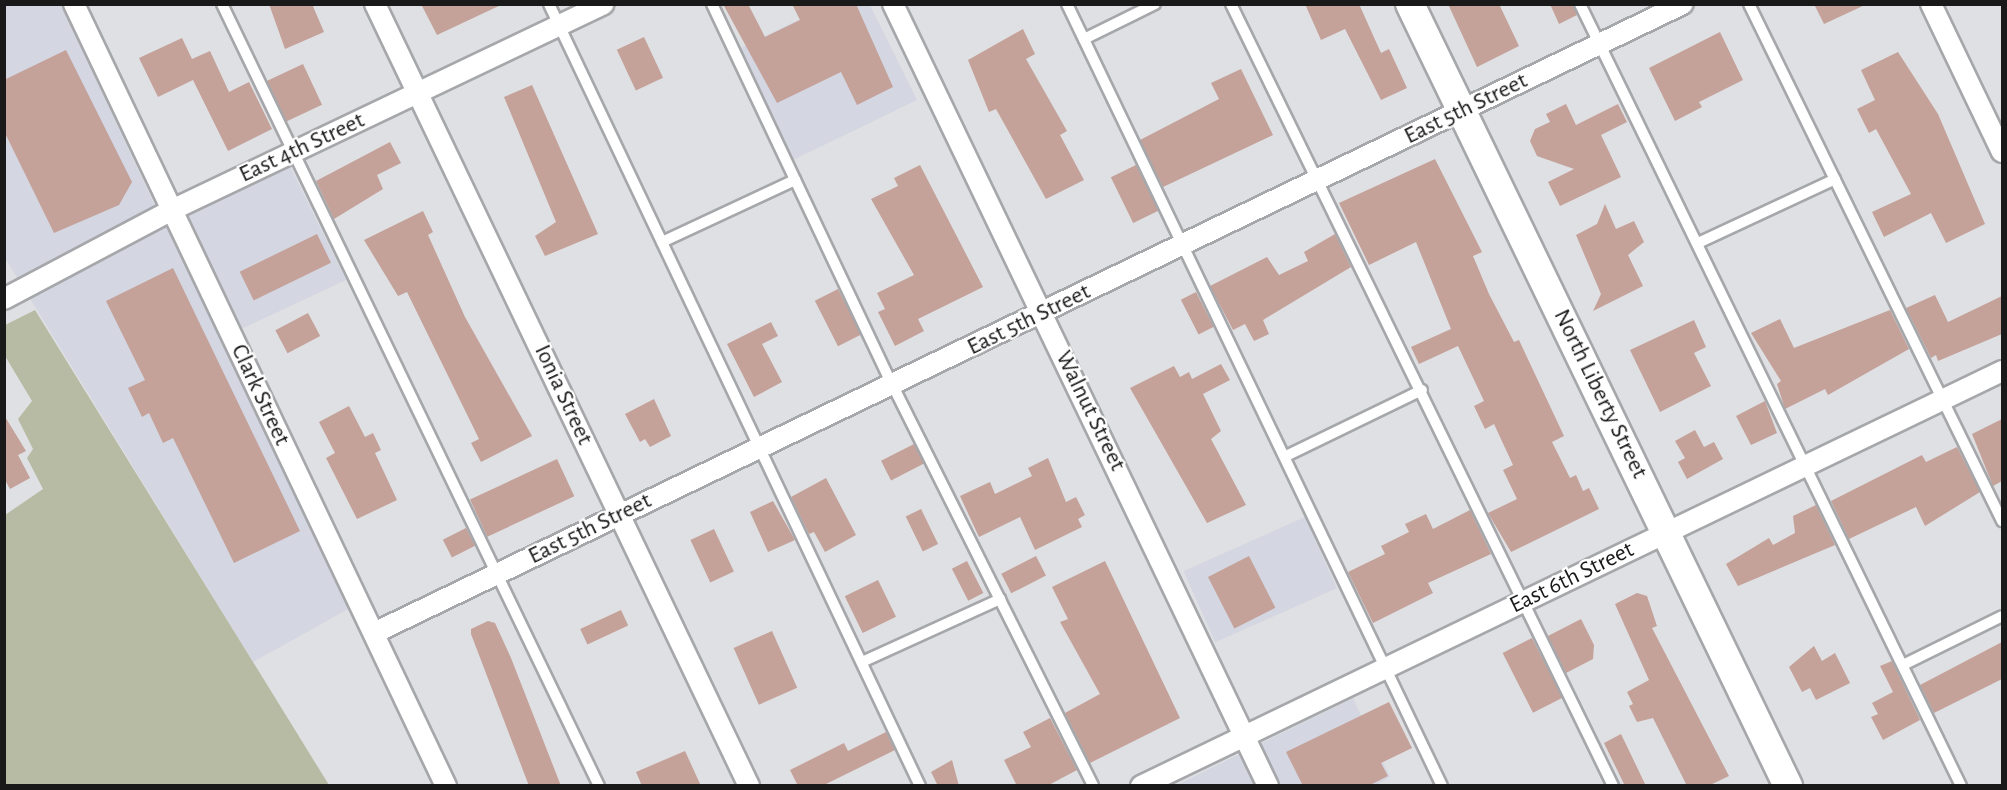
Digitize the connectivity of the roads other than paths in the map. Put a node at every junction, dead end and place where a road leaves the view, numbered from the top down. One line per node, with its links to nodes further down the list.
1 (74, 4): 26 (street, Clark Street)
2 (222, 4): 21 (lane)
3 (375, 4): 19 (street, Ionia Street)
4 (549, 4): 16 (lane)
5 (603, 4): 16 (street, East 4th Street)
6 (712, 4): 24 (lane)
7 (893, 4): 31 (street, Walnut Street)
8 (1066, 4): 17 (lane)
9 (1155, 4): 17 (lane)
10 (1231, 4): 25 (lane)
11 (1410, 4): 20 (street, North Liberty Street)
12 (1580, 4): 18 (lane)
13 (1683, 4): 18 (street, East 5th Street)
14 (1749, 4): 23 (lane)
15 (1931, 4): 22 (street)
16 (559, 26): 19 (street, East 4th Street); 27 (lane)
17 (1084, 39): 29 (lane)
18 (1599, 45): 20 (street, East 5th Street); 28 (lane)
19 (417, 94): 21 (street, East 4th Street); 39 (street, Ionia Street)
20 (1463, 110): 25 (street, East 5th Street); 41 (street, North Liberty Street)
21 (293, 152): 26 (street, East 4th Street); 42 (lane)
22 (2002, 152)
23 (1835, 179): 28 (lane); 35 (lane)
24 (795, 180): 27 (lane); 33 (lane)
25 (1318, 180): 29 (street, East 5th Street); 34 (lane)
26 (172, 210): 30 (street, East 4th Street); 46 (street, Clark Street)
27 (662, 243): 36 (lane)
28 (1698, 243): 38 (lane)
29 (1186, 244): 31 (street, East 5th Street); 37 (lane)
30 (4, 299)
31 (1042, 314): 33 (street, East 5th Street); 50 (street, Walnut Street)
32 (2002, 371): 35 (street, East 6th Street)
33 (892, 384): 36 (street, East 5th Street); 43 (lane)
34 (1422, 390): 37 (lane); 44 (lane)
35 (1944, 399): 38 (street, East 6th Street); 40 (lane)
36 (760, 448): 39 (street, East 5th Street); 47 (lane)
37 (1286, 456): 49 (lane)
38 (1808, 465): 41 (street, East 6th Street); 48 (lane)
39 (620, 516): 42 (street, East 5th Street); 53 (street, Ionia Street)
40 (2002, 520)
41 (1667, 533): 44 (street, East 6th Street); 60 (street, North Liberty Street)
42 (496, 575): 46 (street, East 5th Street); 52 (lane)
43 (1000, 599): 47 (lane); 55 (lane)
44 (1526, 600): 49 (street, East 6th Street); 59 (lane)
45 (2002, 616): 48 (lane)
46 (374, 633): 51 (street, Clark Street)
47 (862, 662): 54 (lane)
48 (1905, 664): 61 (lane)
49 (1386, 667): 50 (street, East 6th Street); 58 (lane)
50 (1243, 736): 56 (street, East 6th Street); 57 (street, Walnut Street)
51 (446, 786)
52 (599, 786)
53 (749, 786)
54 (920, 786)
55 (1093, 786)
56 (1141, 786)
57 (1268, 786)
58 (1442, 786)
59 (1613, 786)
60 (1788, 786)
61 (1962, 786)

